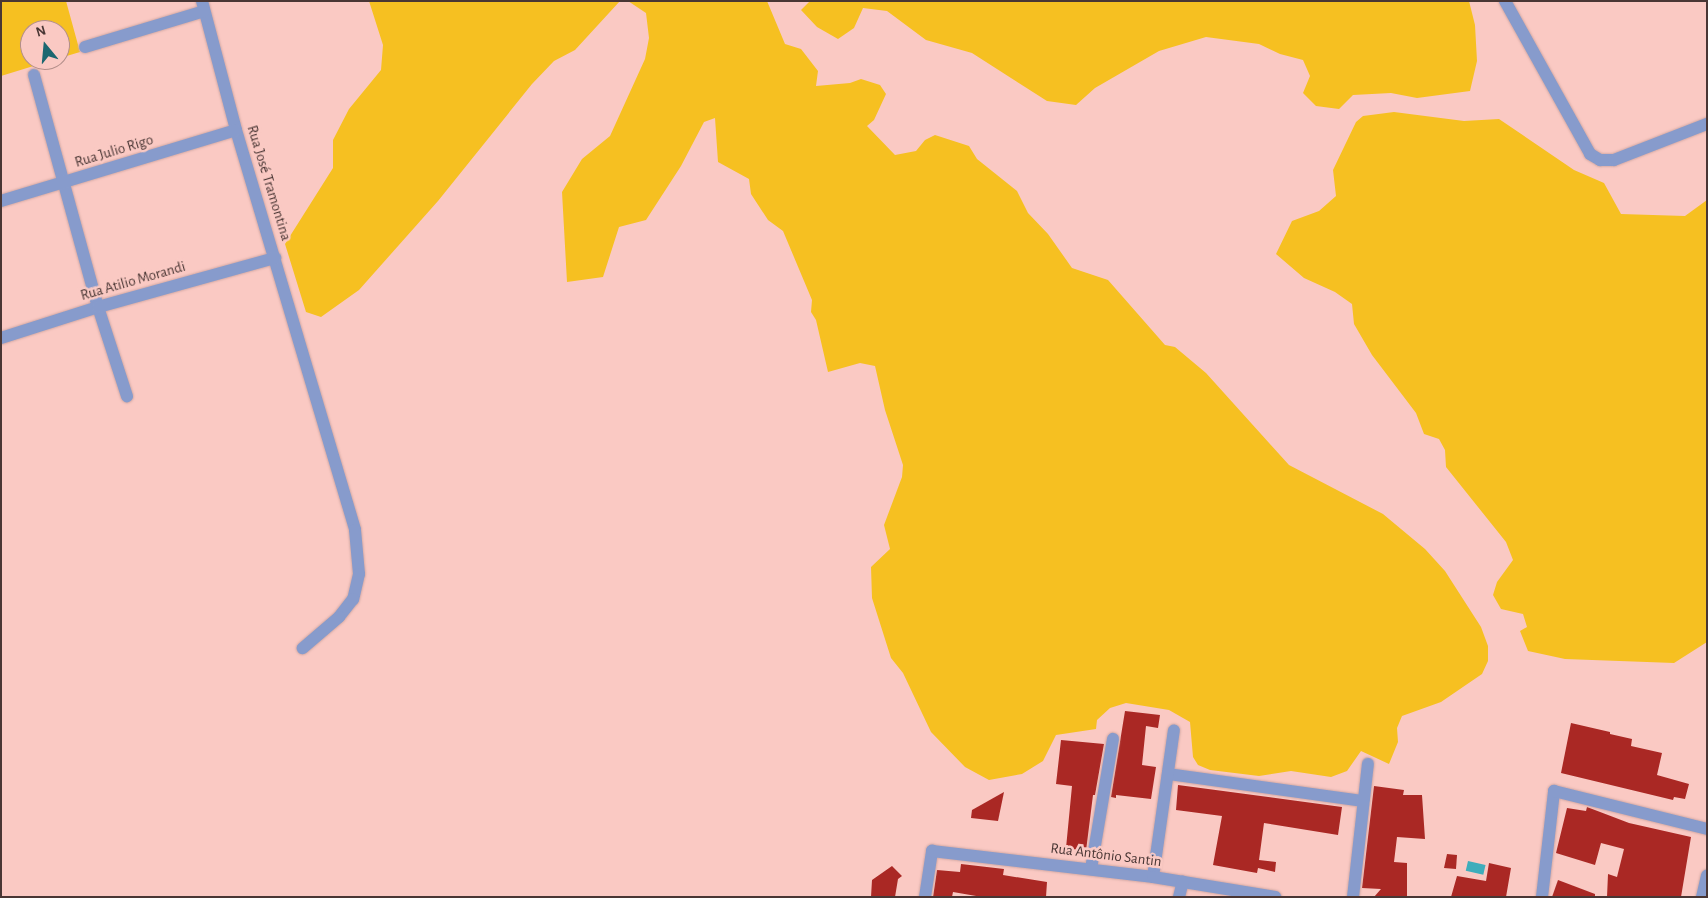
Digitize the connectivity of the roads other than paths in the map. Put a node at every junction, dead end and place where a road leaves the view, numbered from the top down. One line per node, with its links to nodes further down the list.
1 (1505, 1): 5 (street)
2 (203, 6): 3 (street); 6 (street, Rua José Tramontina)
3 (85, 47)
4 (34, 75): 7 (street)
5 (1707, 124)
6 (236, 130): 7 (street, Rua Julio Rigo); 9 (street, Rua José Tramontina)
7 (63, 184): 8 (street, Rua Julio Rigo); 10 (street)
8 (1, 201)
9 (274, 258): 10 (street, Rua Atilio Morandi); 13 (street, Rua José Tramontina)
10 (98, 307): 11 (street, Rua Atilio Morandi); 12 (street)
11 (1, 338)
12 (127, 396)
13 (303, 648)
14 (1174, 730): 17 (street)
15 (1113, 739): 20 (street)
16 (1368, 764): 18 (street)
17 (1168, 774): 18 (street); 22 (street)
18 (1363, 800): 27 (street)
19 (1707, 828): 28 (street)
20 (1091, 870): 22 (street, Rua Antônio Santin); 24 (street, Rua Antônio Santin)
21 (1707, 876): 29 (street)
22 (1153, 877): 23 (street, Rua Antônio Santin)
23 (1183, 881): 25 (street); 26 (street, Rua Antônio Santin)
24 (925, 897)
25 (1179, 897)
26 (1275, 897)
27 (1353, 897)
28 (1542, 897)
29 (1702, 897)

